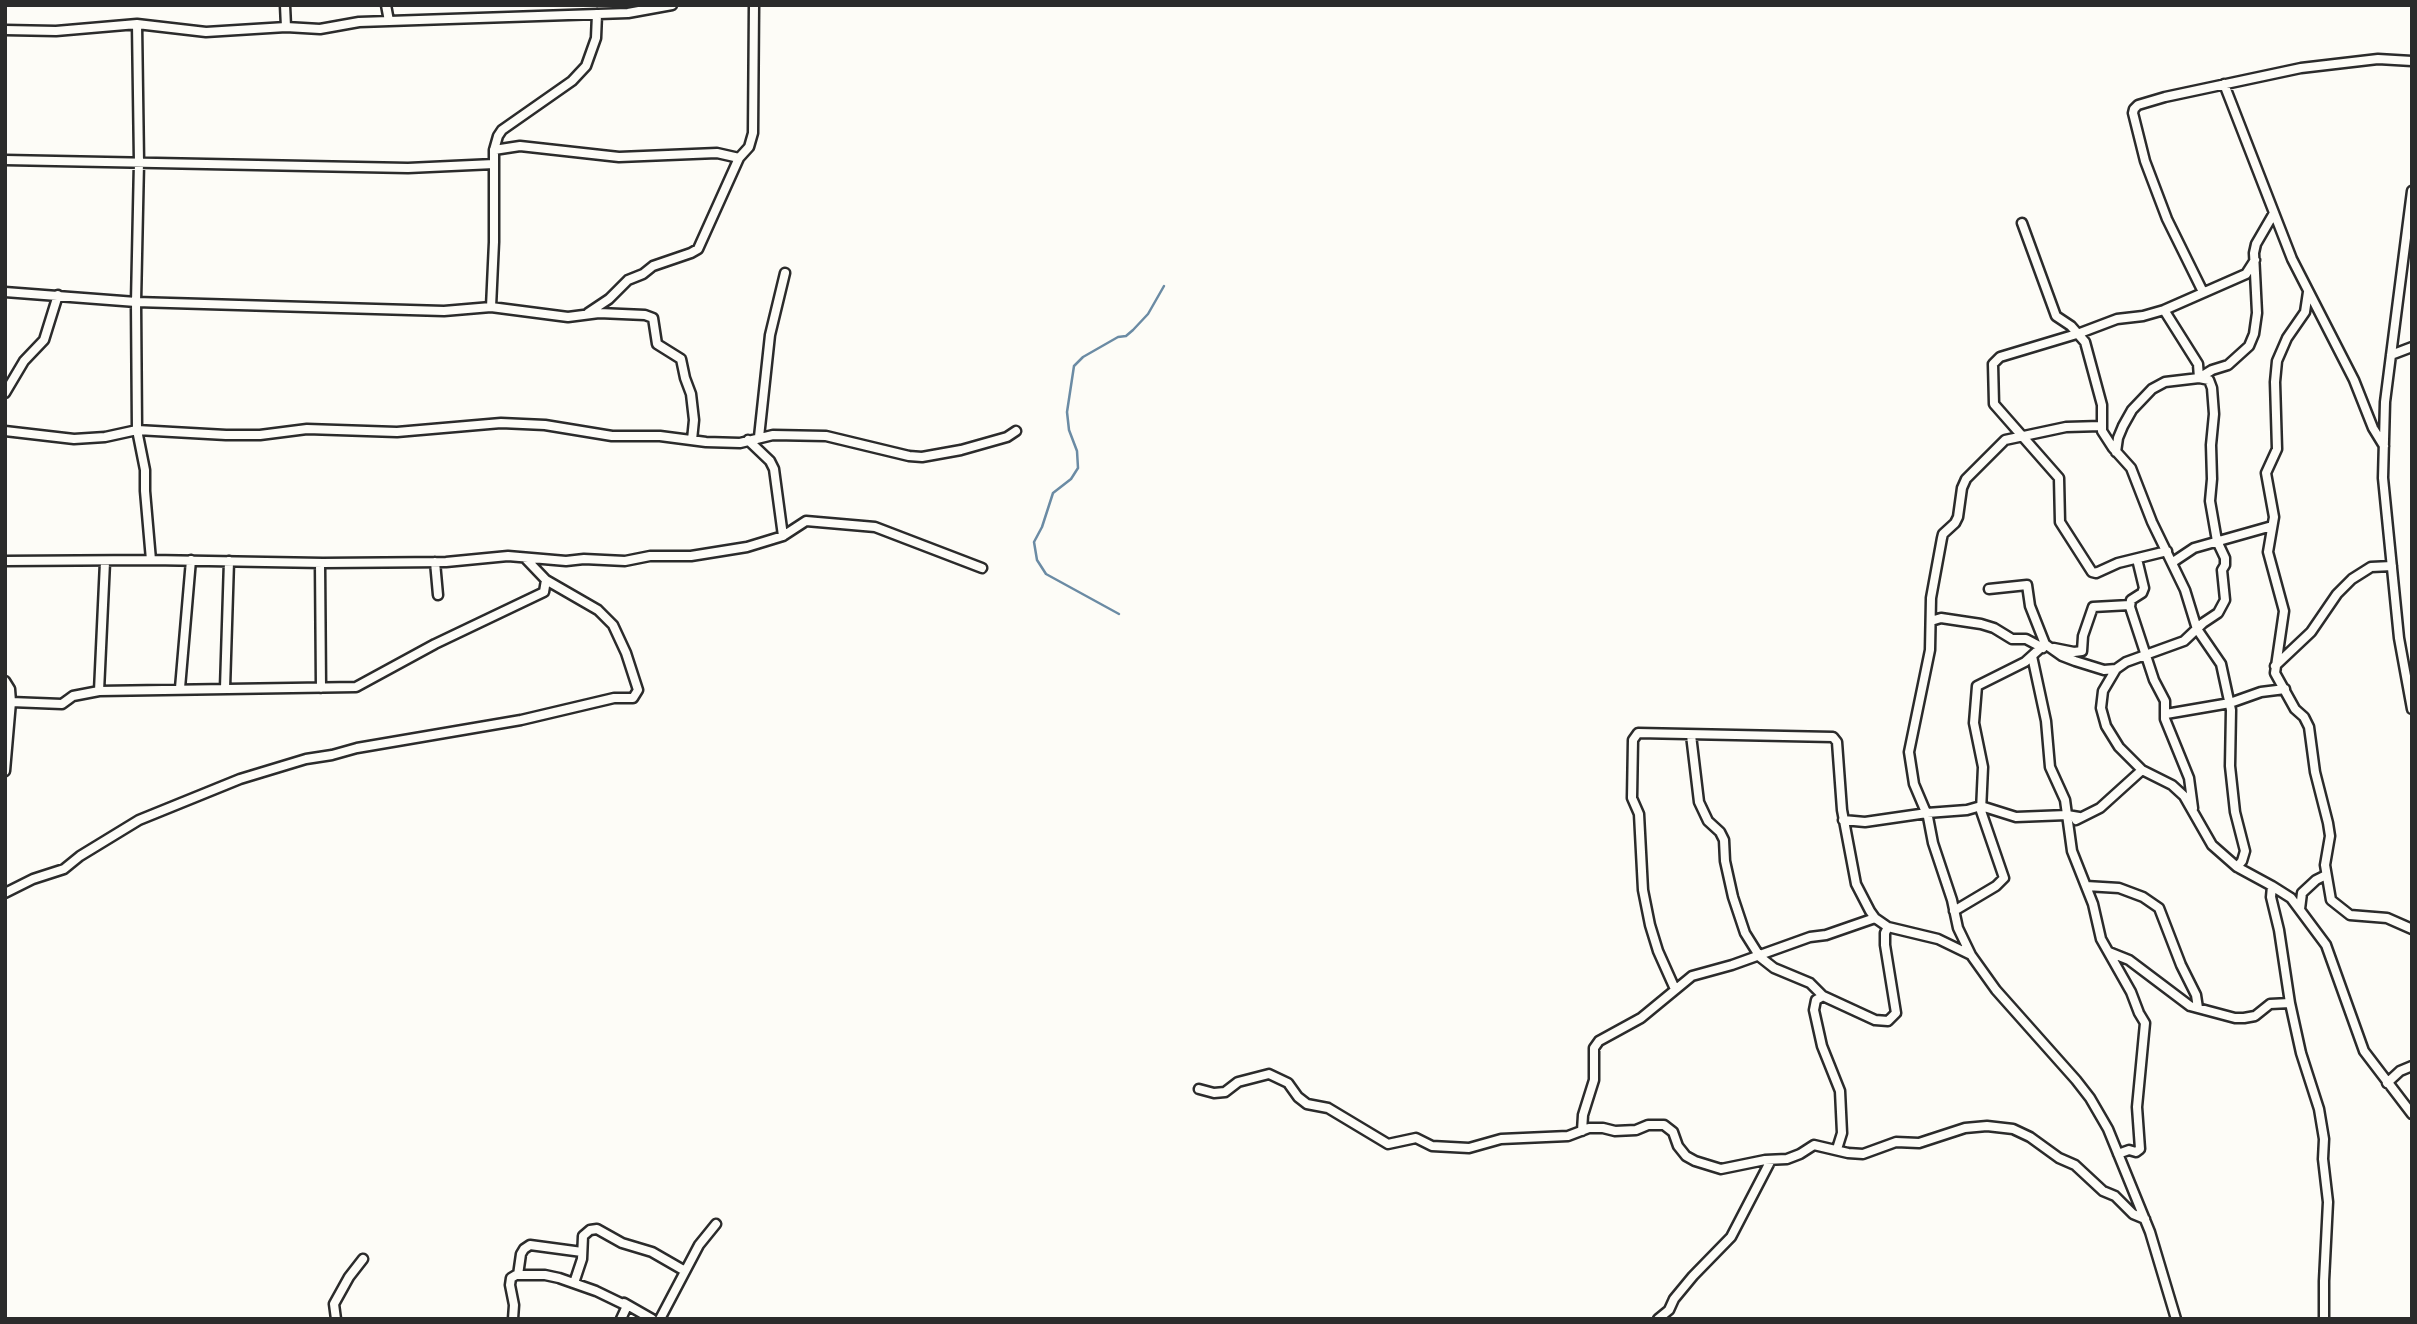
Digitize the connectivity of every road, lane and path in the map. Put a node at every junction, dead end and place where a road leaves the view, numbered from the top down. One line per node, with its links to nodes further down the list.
1 (285, 5): 8 (street)
2 (386, 5): 6 (street)
3 (672, 5): 5 (street)
4 (754, 5): 13 (street)
5 (597, 14): 6 (street); 12 (street)
6 (389, 20): 8 (street)
7 (137, 24): 8 (street); 9 (street); 15 (street)
8 (285, 27)
9 (5, 30)
10 (2412, 61): 11 (street)
11 (2224, 84): 18 (street); 23 (street)
12 (494, 150): 13 (street); 16 (street)
13 (739, 158): 29 (street)
14 (5, 160): 15 (street)
15 (139, 162): 16 (street); 26 (street)
16 (494, 164): 27 (street)
17 (2412, 191): 32 (street)
18 (2274, 213): 20 (street); 24 (street)
19 (2022, 223): 30 (street)
20 (2255, 260): 23 (street); 33 (street)
21 (785, 273): 39 (street)
22 (5, 292): 25 (street)
23 (2203, 292): 28 (street)
24 (2308, 292): 43 (street); 45 (street)
25 (58, 295): 26 (street); 34 (street)
26 (136, 302): 27 (street); 36 (street)
27 (492, 307): 29 (street)
28 (2164, 310): 30 (street); 33 (street)
29 (586, 315): 41 (street)
30 (2080, 333): 35 (street); 40 (street)
31 (2412, 347): 32 (street)
32 (2391, 355): 43 (street)
33 (2199, 377): 44 (street); 47 (street)
34 (5, 393)
35 (2101, 426): 40 (street); 44 (street)
36 (137, 430): 37 (street); 41 (street); 51 (street)
37 (5, 431)
38 (1016, 431): 39 (street)
39 (759, 437): 42 (street)
40 (2022, 438): 50 (street); 65 (street)
41 (692, 440): 42 (street)
42 (748, 440): 46 (street)
43 (2384, 446): 59 (street)
44 (2116, 452): 48 (street)
45 (2272, 526): 47 (street); 70 (street)
46 (783, 536): 49 (street); 60 (street)
47 (2217, 541): 57 (street); 66 (street)
48 (2167, 551): 50 (street); 57 (street)
49 (525, 558): 56 (street); 61 (street)
50 (2137, 559): 64 (street)
51 (152, 560): 52 (street); 55 (street)
52 (191, 560): 54 (street); 75 (street)
53 (5, 561): 55 (street)
54 (229, 561): 58 (street); 76 (street)
55 (105, 562): 79 (street)
56 (435, 562): 58 (street); 63 (street)
57 (2173, 562): 66 (street)
58 (320, 563): 77 (street)
59 (2392, 566): 70 (street); 82 (street)
60 (982, 568)
61 (546, 580): 77 (street); 98 (street)
62 (1989, 589): 67 (street)
63 (438, 595)
64 (2130, 605): 67 (street); 68 (street)
65 (1931, 621): 67 (street); 89 (street)
66 (2197, 629): 68 (street); 81 (street)
67 (2043, 645): 69 (street); 72 (street)
68 (2145, 654): 71 (street); 83 (street)
69 (2032, 656): 87 (street); 90 (street)
70 (2275, 666): 78 (street)
71 (2116, 669): 72 (street); 74 (street)
72 (2104, 670): 74 (street)
73 (5, 681): 80 (street)
74 (2108, 681): 85 (street)
75 (180, 688): 76 (street); 79 (street)
76 (225, 688): 77 (street)
77 (321, 688)
78 (2285, 689): 81 (street); 95 (street)
79 (99, 691): 80 (street)
80 (11, 702): 86 (street)
81 (2230, 703): 83 (street); 94 (street)
82 (2412, 709)
83 (2166, 714): 88 (street)
84 (1691, 735): 92 (street); 106 (street); 107 (street)
85 (2142, 770): 88 (street); 91 (street)
86 (5, 771)
87 (1981, 806): 89 (street); 90 (street); 100 (street)
88 (2193, 811): 94 (street)
89 (1927, 813): 92 (street); 100 (street)
90 (2067, 815): 91 (street); 93 (street)
91 (2079, 817): 93 (street)
92 (1843, 820): 101 (street)
93 (2069, 827): 96 (street)
94 (2237, 867): 97 (street)
95 (2326, 875): 99 (street); 103 (street)
96 (2086, 886): 104 (street); 110 (street)
97 (2272, 886): 99 (street); 109 (street)
98 (5, 893)
99 (2300, 909): 112 (street)
100 (1954, 911): 105 (street)
101 (1875, 918): 102 (street); 106 (street)
102 (1888, 927): 105 (street); 108 (street)
103 (2412, 929)
104 (2109, 952): 110 (street); 117 (street)
105 (1971, 955): 117 (street)
106 (1760, 957): 107 (street); 108 (street)
107 (1675, 989): 115 (street)
108 (1824, 996): 116 (street)
109 (2290, 1003): 110 (street); 134 (street)
110 (2198, 1008)
111 (2412, 1066): 112 (street)
112 (2387, 1083): 114 (street)
113 (1199, 1089): 115 (street)
114 (2412, 1114)
115 (1582, 1131): 118 (street)
116 (1837, 1149): 118 (street); 119 (street)
117 (2118, 1154): 119 (street)
118 (1771, 1160): 132 (street)
119 (2144, 1219): 133 (street)
120 (716, 1224): 123 (street)
121 (582, 1252): 123 (street); 124 (street); 125 (street)
122 (363, 1259): 127 (street)
123 (685, 1271): 131 (street)
124 (518, 1275): 125 (street); 128 (street)
125 (574, 1283): 126 (street)
126 (627, 1306): 129 (street); 130 (street)
127 (336, 1319)
128 (513, 1319)
129 (621, 1319)
130 (652, 1319)
131 (660, 1319)
132 (1658, 1319)
133 (2176, 1319)
134 (2324, 1319)

